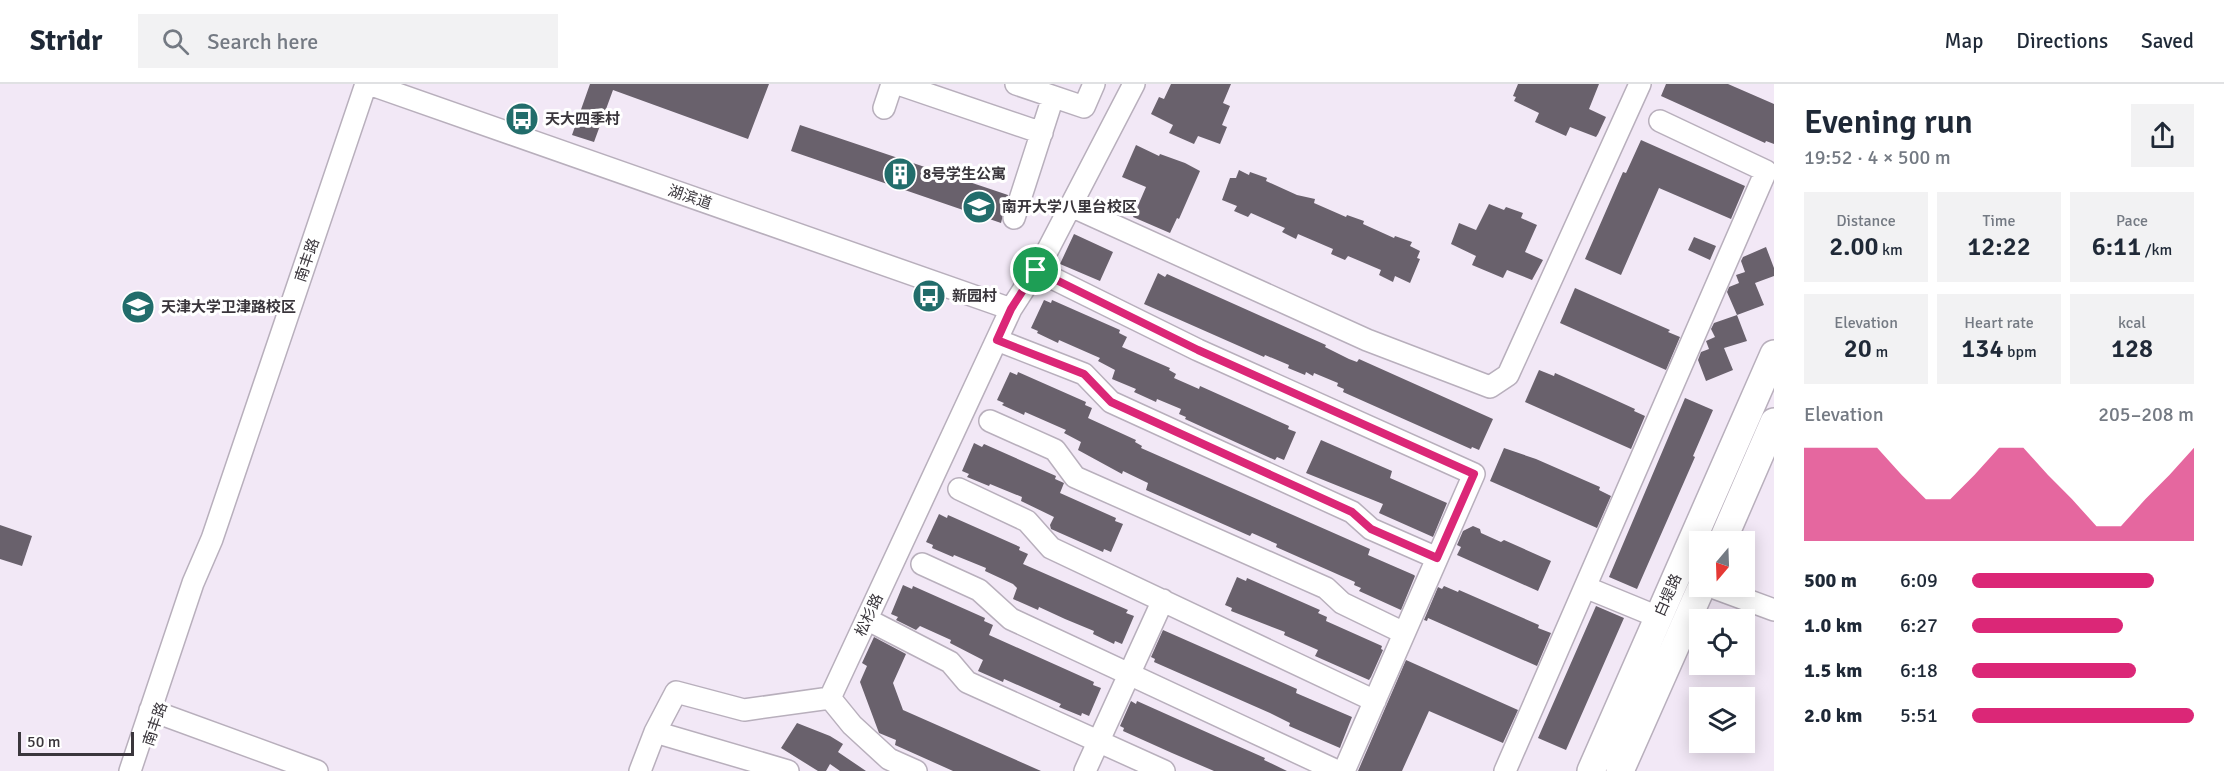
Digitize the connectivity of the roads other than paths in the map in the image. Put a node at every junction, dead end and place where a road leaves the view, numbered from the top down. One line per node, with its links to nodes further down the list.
1 (368, 84): 15 (street, 湖滨道); 38 (street, 南丰路)
2 (892, 84): 9 (street)
3 (898, 84): 11 (street)
4 (1016, 84): 8 (street)
5 (1094, 84): 8 (street)
6 (1134, 84): 12 (street, 松杉路)
7 (1640, 84): 12 (street)
8 (1053, 97): 11 (street)
9 (884, 108)
10 (1660, 121): 27 (street)
11 (1042, 133): 13 (street)
12 (1071, 206): 14 (street, 松杉路)
13 (1014, 218)
14 (1036, 270): 15 (street, 松杉路); 24 (street)
15 (1011, 309): 16 (street, 松杉路)
16 (997, 340): 24 (street); 36 (street, 松杉路)
17 (1774, 354): 22 (main road, 白堤路)
18 (990, 422): 34 (street)
19 (1774, 422): 20 (main road)
20 (1768, 452): 23 (main road)
21 (959, 489): 30 (street)
22 (1711, 531)
23 (1728, 531)
24 (1437, 558): 34 (street)
25 (922, 564): 35 (street)
26 (1689, 585): 32 (main road, 白堤路)
27 (1585, 587): 32 (street); 51 (street)
28 (1689, 591): 53 (main road, 白堤路)
29 (1739, 597): 31 (street)
30 (1163, 600): 35 (street); 37 (street)
31 (1774, 610)
32 (1658, 617): 52 (main road, 白堤路)
33 (876, 624): 40 (street)
34 (1404, 633): 37 (street)
35 (1129, 674): 40 (street); 49 (street)
36 (830, 698): 39 (street); 46 (street)
37 (1375, 701): 50 (street)
38 (154, 712): 41 (street, 南丰路); 42 (street, 南丰路); 43 (street)
39 (655, 732): 44 (street); 45 (street)
40 (1098, 742): 47 (street); 48 (street)
41 (130, 771)
42 (139, 771)
43 (317, 771)
44 (640, 771)
45 (788, 771)
46 (916, 771)
47 (1085, 771)
48 (1164, 771)
49 (1337, 771)
50 (1344, 771)
51 (1505, 771)
52 (1591, 771)
53 (1620, 771)

